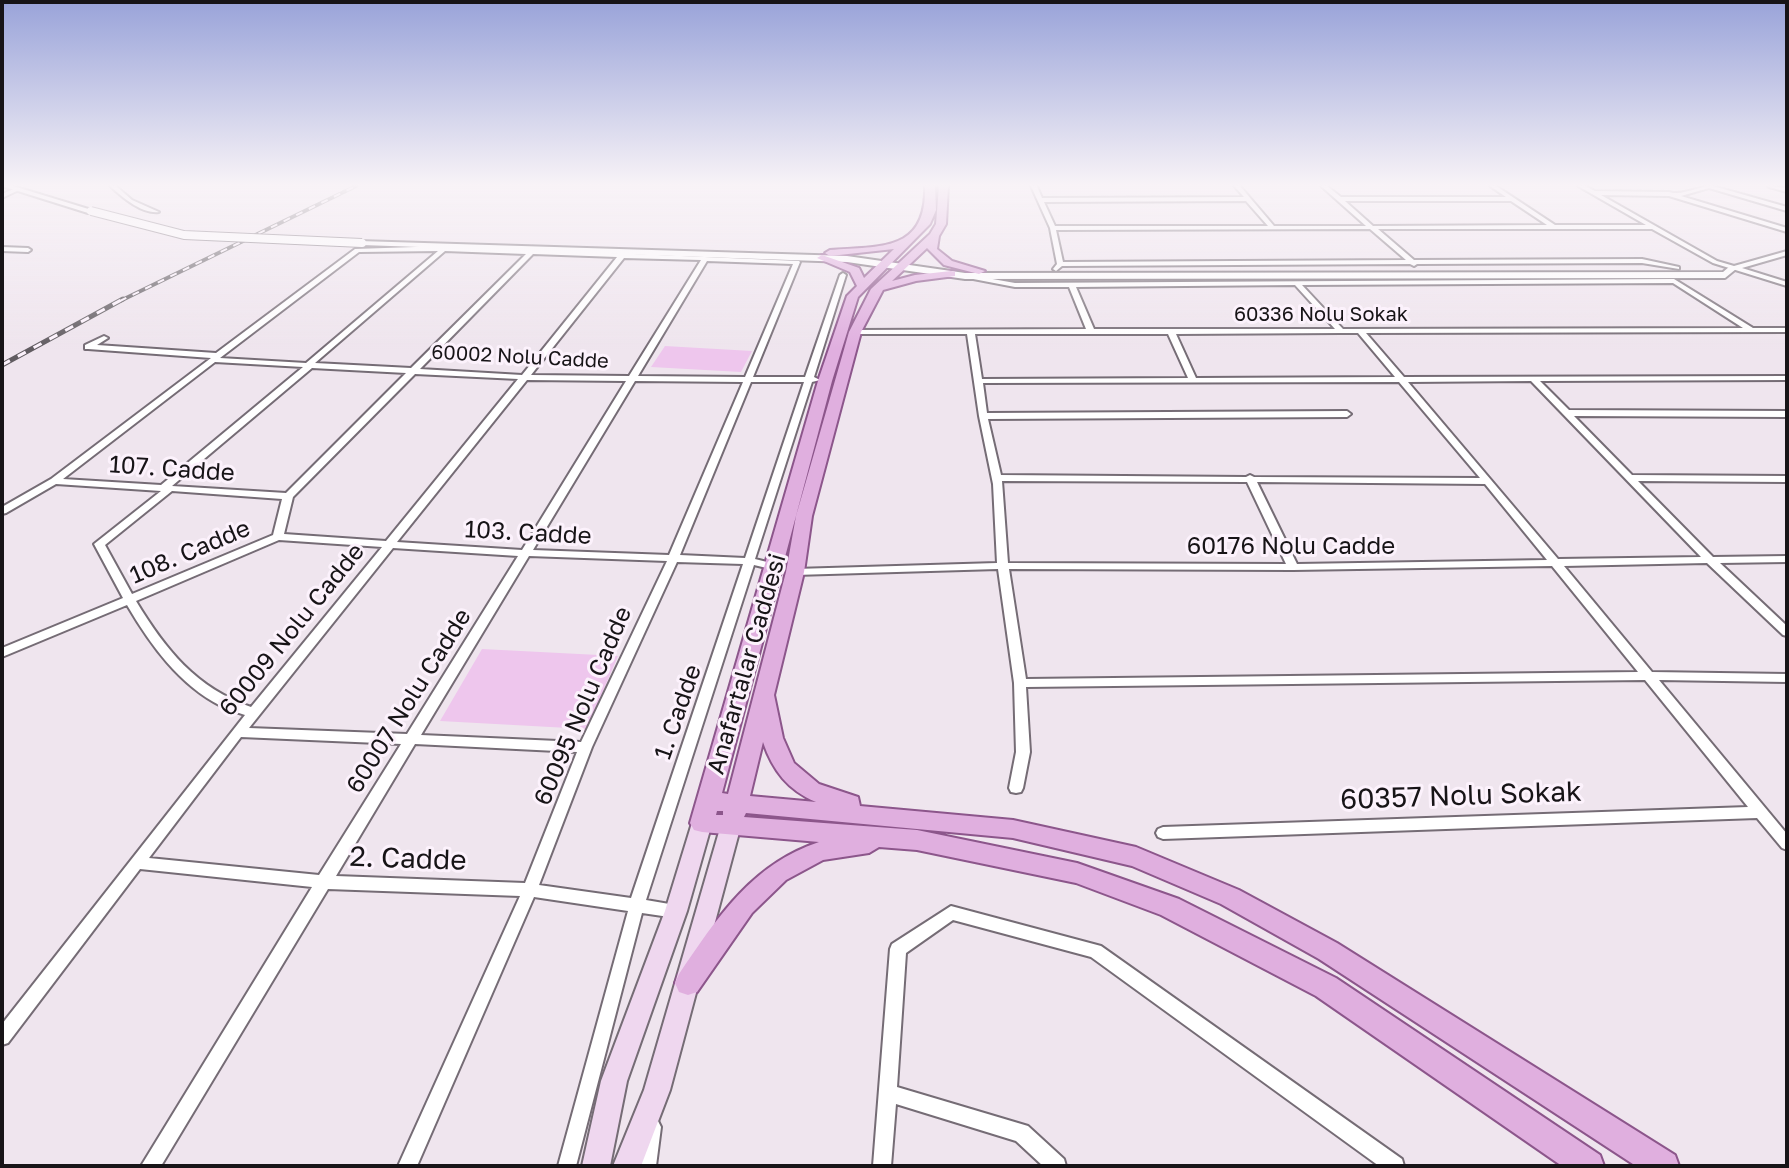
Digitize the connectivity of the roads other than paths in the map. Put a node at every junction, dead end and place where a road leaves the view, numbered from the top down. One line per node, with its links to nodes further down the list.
1 (325, 241): 7 (street, bridge)
2 (928, 241): 17 (main road, Anafartalar Caddesi)
3 (933, 241): 21 (main road)
4 (1055, 241): 19 (street)
5 (1389, 241): 18 (street)
6 (1678, 241): 20 (street)
7 (363, 242): 9 (street); 14 (street)
8 (910, 242): 14 (main road); 17 (main road, Anafartalar Caddesi)
9 (446, 247): 12 (street); 14 (street); 38 (street); 39 (street)
10 (2, 249): 11 (street)
11 (28, 250)
12 (532, 252): 15 (street); 40 (street)
13 (1787, 253): 20 (street)
14 (824, 255): 17 (street); 28 (main road)
15 (622, 256): 16 (street); 41 (street, 60009 Nolu Cadde)
16 (705, 259): 43 (street, 60095 Nolu Cadde); 45 (street, 60007 Nolu Cadde)
17 (897, 263): 21 (street); 22 (street); 28 (main road, Anafartalar Caddesi)
18 (1415, 265): 19 (street); 20 (street)
19 (1058, 267): 21 (street)
20 (1732, 269): 24 (street); 25 (street)
21 (979, 271)
22 (951, 274): 24 (street); 28 (main road)
23 (843, 275): 46 (street, 1. Cadde)
24 (965, 276): 26 (street)
25 (1787, 284)
26 (1072, 285): 27 (street); 36 (street)
27 (1298, 285): 29 (street); 32 (street)
28 (868, 288): 34 (main road, Anafartalar Caddesi); 46 (main road, Anafartalar Caddesi)
29 (1752, 330): 30 (street, 60336 Nolu Sokak); 33 (street, 60336 Nolu Sokak)
30 (1787, 330)
31 (1171, 331): 32 (street, 60336 Nolu Sokak); 36 (street, 60336 Nolu Sokak); 47 (street)
32 (1341, 331): 33 (street, 60336 Nolu Sokak)
33 (1360, 331): 48 (street)
34 (855, 332): 35 (street, 60336 Nolu Sokak); 74 (main road, Anafartalar Caddesi)
35 (971, 332): 36 (street, 60336 Nolu Sokak); 49 (street)
36 (1091, 332)
37 (104, 338): 38 (street, 60002 Nolu Cadde)
38 (216, 358): 39 (street, 60002 Nolu Cadde); 58 (street)
39 (309, 365): 40 (street, 60002 Nolu Cadde); 60 (street)
40 (416, 370): 41 (street, 60002 Nolu Cadde); 61 (street)
41 (522, 377): 45 (street, 60002 Nolu Cadde); 64 (street, 60009 Nolu Cadde)
42 (1787, 378): 44 (street)
43 (746, 379): 45 (street, 60002 Nolu Cadde); 46 (street, 60002 Nolu Cadde); 66 (street, 60095 Nolu Cadde)
44 (1533, 379): 48 (street); 50 (street)
45 (628, 380): 65 (street, 60007 Nolu Cadde)
46 (818, 380): 68 (street, 1. Cadde); 72 (main road, Anafartalar Caddesi)
47 (1193, 380): 48 (street); 49 (street)
48 (1403, 380): 59 (street)
49 (978, 381): 53 (street)
50 (1566, 413): 52 (street); 56 (street)
51 (1347, 414): 53 (street)
52 (1787, 414)
53 (983, 416): 54 (street)
54 (997, 478): 55 (street); 71 (street)
55 (1250, 478): 59 (street); 73 (street)
56 (1630, 478): 57 (street); 69 (street)
57 (1787, 479)
58 (54, 481): 60 (street, 107. Cadde); 62 (street)
59 (1488, 481): 70 (street)
60 (166, 489): 61 (street, 107. Cadde); 75 (street)
61 (288, 496): 63 (street, 108. Cadde)
62 (2, 511)
63 (278, 537): 64 (street, 103. Cadde); 75 (street, 108. Cadde)
64 (388, 545): 65 (street, 103. Cadde); 82 (street, 60009 Nolu Cadde)
65 (526, 553): 66 (street, 103. Cadde); 84 (street, 60007 Nolu Cadde)
66 (673, 559): 68 (street, 103. Cadde); 85 (street, 60095 Nolu Cadde)
67 (1787, 559): 69 (street, 60176 Nolu Cadde)
68 (752, 561): 72 (street, 103. Cadde); 96 (street, 1. Cadde)
69 (1711, 561): 70 (street, 60176 Nolu Cadde); 76 (street)
70 (1553, 563): 73 (street, 60176 Nolu Cadde); 78 (street)
71 (1003, 566): 73 (street, 60176 Nolu Cadde); 74 (street, 60176 Nolu Cadde); 81 (street)
72 (775, 567): 87 (main road, Anafartalar Caddesi)
73 (1293, 567)
74 (795, 572): 80 (main road, Anafartalar Caddesi)
75 (128, 600): 77 (street, 108. Cadde); 82 (street)
76 (1787, 632)
77 (2, 653)
78 (1646, 676): 79 (street); 81 (street); 88 (street)
79 (1787, 678)
80 (765, 683): 89 (main road, Anafartalar Caddesi); 90 (main road)
81 (1020, 683): 86 (street)
82 (253, 713): 83 (street, 60009 Nolu Cadde)
83 (238, 732): 84 (street); 93 (street, 60009 Nolu Cadde)
84 (409, 742): 85 (street); 94 (street, 60007 Nolu Cadde)
85 (585, 747): 95 (street, 60095 Nolu Cadde)
86 (1016, 788)
87 (706, 812): 89 (main road); 97 (main road, Anafartalar Caddesi)
88 (1759, 812): 91 (street, 60357 Nolu Sokak); 92 (street)
89 (734, 814): 90 (main road); 98 (main road, Anafartalar Caddesi)
90 (900, 827): 98 (main road); 111 (main road); 112 (main road)
91 (1163, 833)
92 (1787, 844)
93 (138, 863): 94 (street, 2. Cadde); 99 (street, 60009 Nolu Cadde)
94 (323, 882): 95 (street, 2. Cadde); 102 (street, 60007 Nolu Cadde)
95 (530, 890): 96 (street, 2. Cadde); 103 (street, 60095 Nolu Cadde)
96 (637, 904): 97 (street, 2. Cadde); 104 (street, 1. Cadde)
97 (676, 911): 105 (main road, Anafartalar Caddesi)
98 (688, 983): 100 (main road, Anafartalar Caddesi)
99 (2, 1037)
100 (657, 1090): 106 (main road, Anafartalar Caddesi); 107 (street)
101 (888, 1093): 108 (street); 109 (street); 110 (street)
102 (150, 1166)
103 (407, 1166)
104 (567, 1166)
105 (596, 1166)
106 (627, 1166)
107 (647, 1166)
108 (882, 1166)
109 (1057, 1166)
110 (1395, 1166)
111 (1589, 1166)
112 (1664, 1166)

